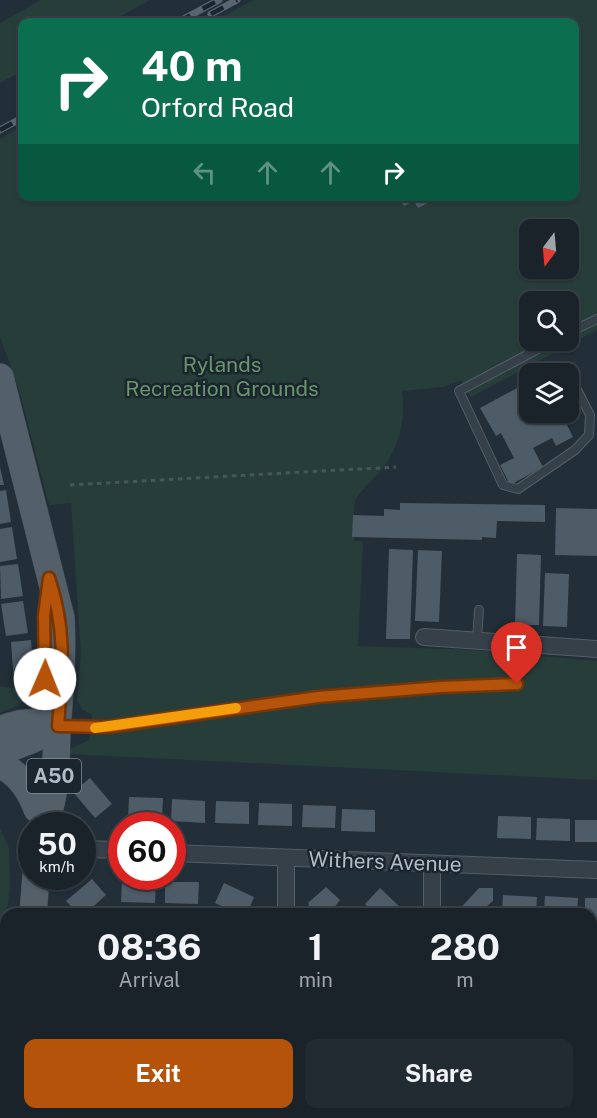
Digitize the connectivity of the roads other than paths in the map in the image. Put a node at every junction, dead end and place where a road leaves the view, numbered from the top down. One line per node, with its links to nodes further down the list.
1 (597, 319): 2 (lane)
2 (579, 328)
3 (534, 351): 5 (lane)
4 (0, 377): 11 (main road, A50)
5 (579, 393)
6 (478, 610): 8 (lane)
7 (424, 637): 8 (street)
8 (477, 641): 9 (street)
9 (597, 649)
10 (517, 684): 11 (lane)
11 (47, 727): 12 (main road); 13 (main road); 16 (main road, A50)
12 (0, 730)
13 (0, 752)
14 (0, 765): 15 (main road)
15 (37, 812)
16 (46, 812)
17 (186, 854): 18 (street, Withers Avenue)
18 (286, 858): 19 (street, Withers Avenue); 23 (street)
19 (432, 864): 20 (street, Withers Avenue); 24 (street)
20 (597, 870)
21 (35, 890): 22 (main road)
22 (33, 908)
23 (286, 908)
24 (432, 908)

